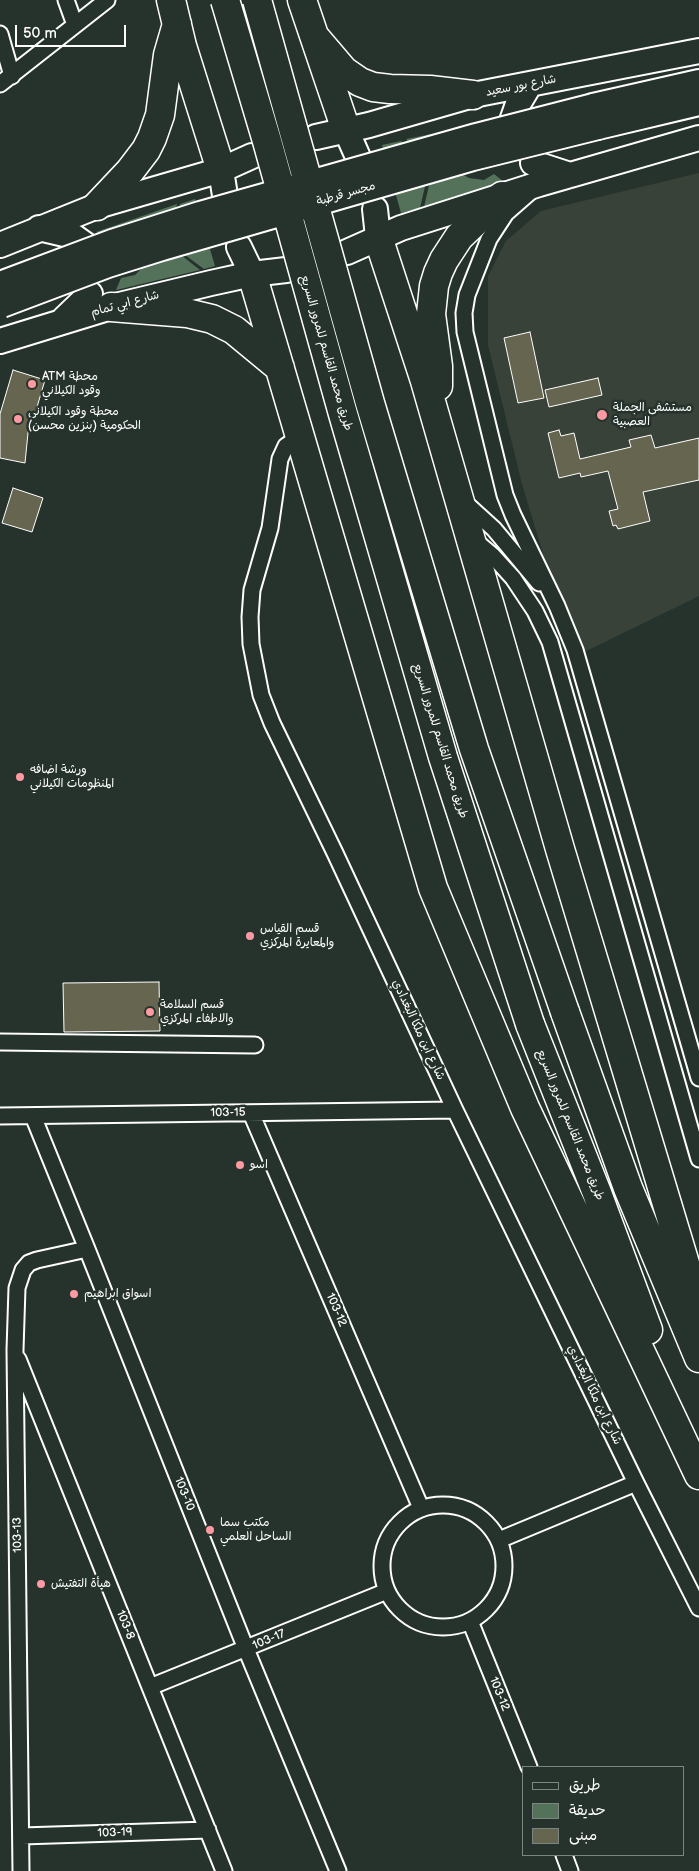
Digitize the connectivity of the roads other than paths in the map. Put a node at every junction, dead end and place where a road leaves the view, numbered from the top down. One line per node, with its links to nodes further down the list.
1 (66, 0): 7 (street)
2 (107, 0): 7 (street)
3 (225, 0): 58 (highway, طريق محمد القاسم للمرور السريع, bridge)
4 (257, 0): 57 (highway, bridge)
5 (302, 0): 9 (highway)
6 (174, 12): 23 (highway); 27 (highway)
7 (75, 25): 11 (street)
8 (0, 34): 11 (street)
9 (315, 37): 14 (highway); 18 (highway)
10 (699, 50): 13 (main road, شارع بور سعيد)
11 (6, 80)
12 (699, 82): 16 (main road, مجسر قرطبة)
13 (530, 84): 14 (main road, شارع بور سعيد); 17 (main road)
14 (473, 95): 18 (main road, شارع بور سعيد)
15 (699, 103): 16 (main road, مجسر قرطبة)
16 (595, 117): 37 (main road, مجسر قرطبة, bridge)
17 (512, 120)
18 (346, 130): 19 (main road, شارع بور سعيد); 22 (main road)
19 (316, 137)
20 (699, 138): 24 (main road)
21 (252, 156): 23 (main road)
22 (361, 164)
23 (221, 170): 26 (main road); 27 (main road)
24 (536, 173): 25 (main road); 45 (street)
25 (502, 196): 30 (main road); 41 (highway)
26 (226, 202)
27 (97, 206): 29 (main road)
28 (375, 210): 30 (main road)
29 (39, 228): 31 (main road); 32 (main road)
30 (378, 237): 34 (main road); 41 (highway)
31 (0, 245)
32 (87, 246)
33 (239, 247): 36 (main road)
34 (347, 252)
35 (286, 270): 36 (main road, شارع ابي تمام)
36 (252, 274): 38 (main road, شارع ابي تمام); 40 (highway)
37 (1, 299)
38 (100, 301): 39 (main road, شارع ابي تمام); 40 (highway)
39 (0, 341)
40 (280, 368): 42 (highway)
41 (434, 412): 43 (highway)
42 (301, 436): 49 (street, شارع ابن ملكا البغدادي); 59 (highway)
43 (458, 496): 44 (highway); 45 (street)
44 (470, 537): 53 (street); 55 (highway)
45 (557, 606): 48 (street)
46 (0, 1042): 47 (street)
47 (255, 1045)
48 (699, 1078)
49 (455, 1110): 50 (street, 103-15); 60 (street, شارع ابن ملكا البغدادي)
50 (251, 1113): 52 (street, 103-15); 61 (street, 103-12)
51 (0, 1116): 52 (street, 103-15)
52 (33, 1116): 54 (street, 103-10)
53 (699, 1159)
54 (87, 1249): 56 (street, 103-13); 66 (street, 103-10)
55 (699, 1310)
56 (15, 1350): 67 (street, 103-8); 70 (street, 103-13)
57 (699, 1358)
58 (699, 1468)
59 (699, 1475)
60 (636, 1483): 62 (street); 64 (street, شارع ابن ملكا البغدادي)
61 (421, 1508): 62 (street); 63 (street)
62 (499, 1540): 65 (street)
63 (387, 1591): 65 (street); 66 (street, 103-17)
64 (699, 1608)
65 (470, 1621): 68 (street, 103-12)
66 (246, 1649): 67 (street, 103-17); 74 (street, 103-10)
67 (150, 1687): 69 (street, 103-8)
68 (529, 1766)
69 (208, 1830): 70 (street, 103-19); 73 (street, 103-8)
70 (22, 1836): 72 (street, 103-13)
71 (564, 1856): 75 (street)
72 (21, 1871)
73 (224, 1871)
74 (338, 1871)
75 (570, 1871)

